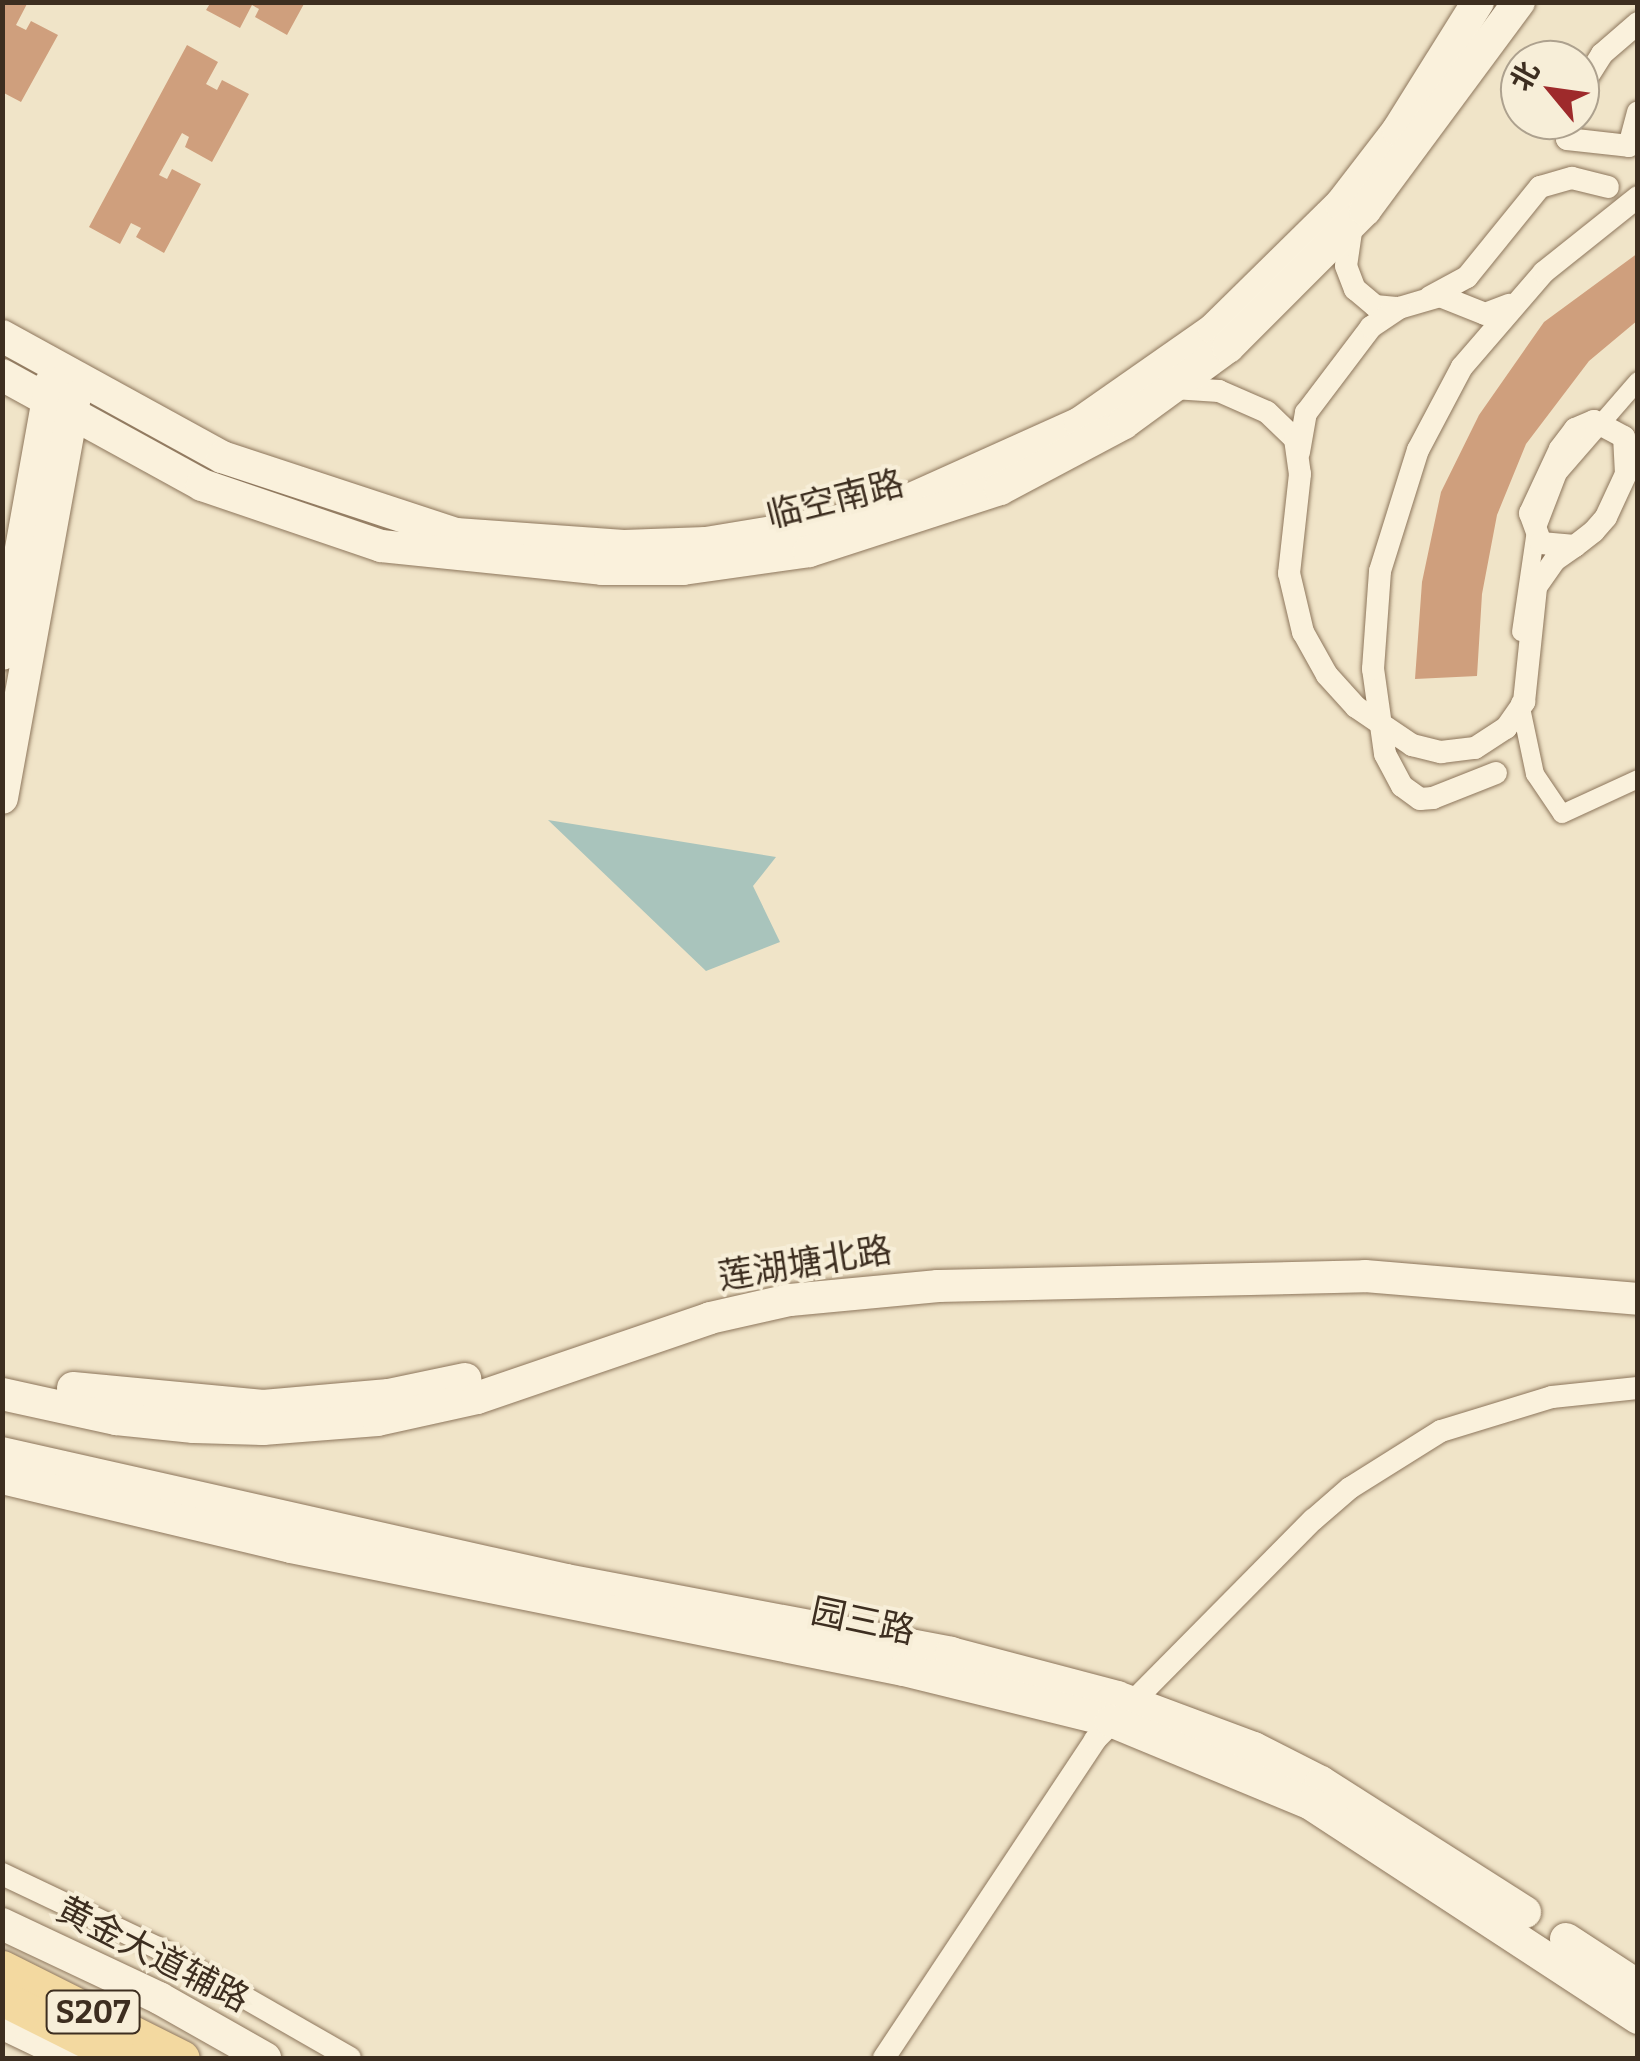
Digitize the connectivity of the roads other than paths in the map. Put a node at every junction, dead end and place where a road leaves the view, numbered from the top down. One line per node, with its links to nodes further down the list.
1 (1478, 2): 15 (main road, 临空南路)
2 (1519, 2): 10 (main road, 临空南路)
3 (1638, 23): 4 (street)
4 (1600, 57)
5 (1638, 112): 7 (street)
6 (1573, 140): 7 (street)
7 (1634, 151)
8 (1608, 187): 11 (street)
9 (1638, 197): 12 (street)
10 (1352, 224): 13 (street); 18 (main road, 临空南路)
11 (1427, 299): 12 (street); 13 (street)
12 (1512, 304): 28 (street)
13 (1399, 308): 21 (street)
14 (2, 336): 15 (main road, 临空南路)
15 (66, 372): 19 (main road)
16 (2, 375): 19 (main road, 临空南路)
17 (1638, 381): 20 (street)
18 (1174, 388): 19 (main road, 临空南路); 21 (street)
19 (60, 408): 25 (main road); 32 (main road)
20 (1598, 422): 22 (street); 23 (street)
21 (1298, 456): 26 (street)
22 (1538, 539): 23 (street); 24 (street); 27 (street)
23 (1575, 546): 24 (street)
24 (1543, 572): 27 (street)
25 (2, 654)
26 (1356, 707): 28 (street); 29 (street)
27 (1520, 708): 28 (street); 31 (street)
28 (1381, 727): 29 (street)
29 (1385, 754): 30 (street)
30 (1496, 772)
31 (1638, 779)
32 (2, 798)
33 (1638, 1278): 35 (main road, 莲湖塘北路)
34 (1638, 1298): 37 (main road, 莲湖塘北路)
35 (2, 1373)
36 (1638, 1388): 40 (street)
37 (2, 1394)
38 (2, 1453): 40 (main road, 园三路)
39 (2, 1478): 40 (main road, 园三路)
40 (1120, 1711): 44 (main road, 园三路); 46 (main road, 园三路); 53 (street)
41 (2, 1874): 52 (street)
42 (2, 1924): 51 (main road, 黄金大道辅路)
43 (2, 1968): 50 (main road, S207)
44 (1638, 1986)
45 (2, 1998): 49 (main road, S207)
46 (1638, 2018)
47 (2, 2022): 48 (main road)
48 (75, 2058)
49 (122, 2058)
50 (182, 2058)
51 (265, 2058)
52 (350, 2058)
53 (884, 2058)

